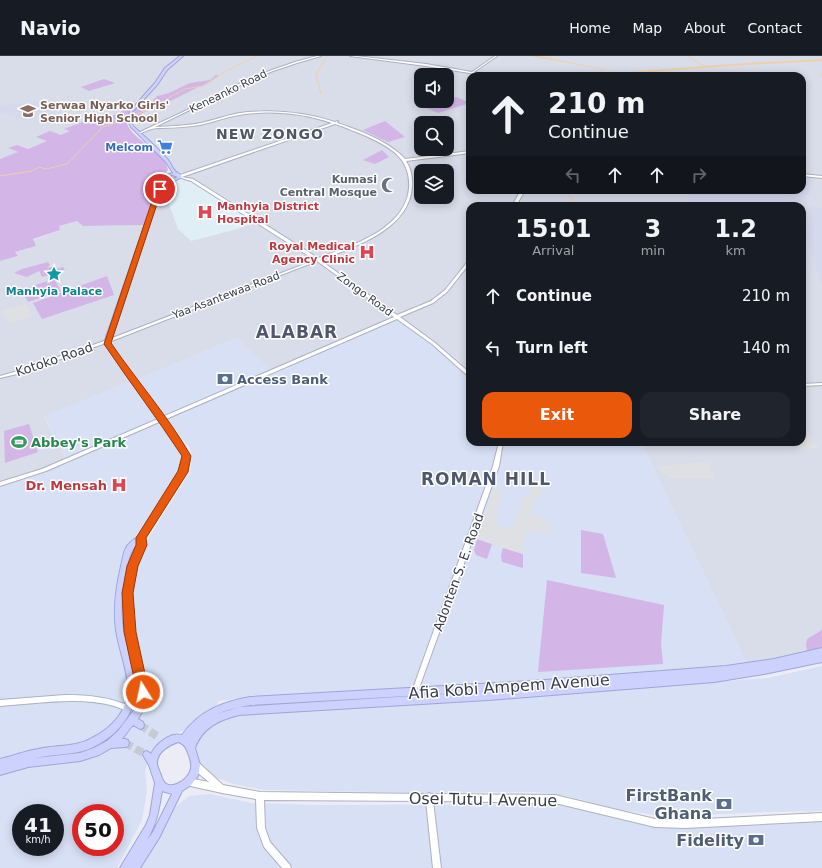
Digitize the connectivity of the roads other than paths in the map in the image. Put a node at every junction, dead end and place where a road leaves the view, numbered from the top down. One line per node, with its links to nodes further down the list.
1 (182, 56): 8 (main road)
2 (320, 56): 7 (street, Keneanko Road)
3 (351, 56): 5 (street)
4 (496, 56): 5 (street)
5 (473, 72)
6 (337, 122): 7 (street); 10 (street); 12 (street)
7 (152, 128): 8 (street, Keneanko Road)
8 (139, 133): 11 (main road)
9 (466, 152): 10 (street)
10 (405, 160): 21 (street, Yaa Asantewaa Road)
11 (172, 170): 12 (main road); 14 (main road)
12 (179, 175): 14 (main road); 16 (main road); 17 (street)
13 (806, 175): 15 (street)
14 (166, 176): 16 (main road); 18 (main road)
15 (822, 177)
16 (175, 180): 17 (street); 18 (main road)
17 (194, 182): 21 (street, Zongo Road)
18 (160, 189): 20 (main road)
19 (164, 200): 20 (main road)
20 (155, 201): 24 (main road)
21 (318, 260): 23 (street, Zongo Road); 24 (street, Yaa Asantewaa Road)
22 (466, 267): 23 (street)
23 (396, 317): 25 (street, Zongo Road); 29 (street)
24 (108, 341): 26 (street, Kotoko Road); 29 (main road)
25 (466, 372)
26 (0, 377)
27 (822, 384): 28 (street)
28 (806, 385)
29 (162, 418): 31 (street); 32 (main road)
30 (500, 446): 35 (street, Adonten S. E. Road)
31 (0, 484)
32 (141, 538): 37 (main road); 38 (main road)
33 (822, 652): 35 (main road, Afia Kobi Ampem Avenue)
34 (822, 658): 35 (main road, Afia Kobi Ampem Avenue)
35 (414, 696): 39 (main road, Afia Kobi Ampem Avenue)
36 (0, 703): 37 (street)
37 (128, 708): 46 (main road)
38 (133, 720): 40 (main road); 43 (main road)
39 (202, 723): 41 (main road); 44 (main road)
40 (140, 725)
41 (184, 740): 44 (main road); 47 (main road)
42 (125, 743): 43 (main road)
43 (110, 744): 49 (main road)
44 (191, 748): 48 (main road)
45 (147, 755): 47 (main road)
46 (0, 763)
47 (153, 763): 51 (main road)
48 (196, 766): 50 (main road); 53 (street)
49 (0, 771)
50 (189, 782): 52 (main road); 53 (street, Osei Tutu I Avenue)
51 (159, 784): 52 (main road); 57 (main road)
52 (179, 788): 58 (main road)
53 (222, 790): 54 (street, Osei Tutu I Avenue)
54 (260, 796): 55 (street, Osei Tutu I Avenue); 59 (street)
55 (429, 797): 56 (street, Osei Tutu I Avenue); 60 (street)
56 (822, 817)
57 (125, 868)
58 (134, 868)
59 (287, 868)
60 (437, 868)

